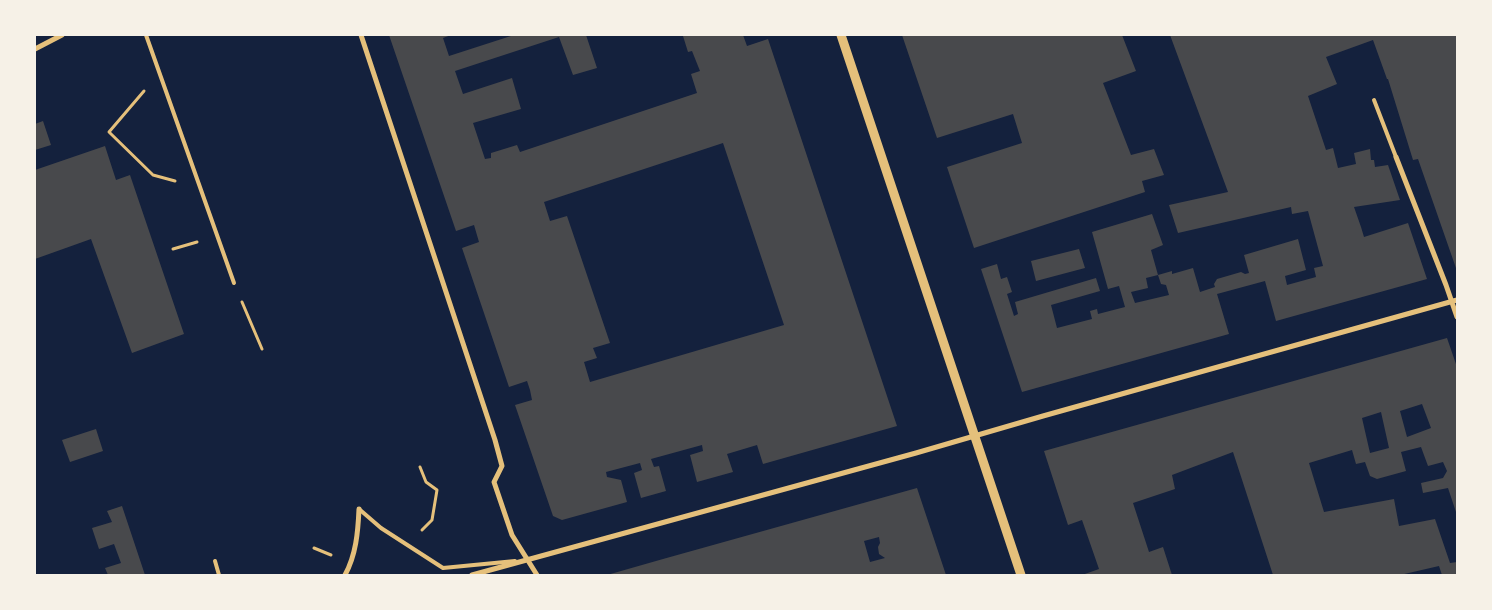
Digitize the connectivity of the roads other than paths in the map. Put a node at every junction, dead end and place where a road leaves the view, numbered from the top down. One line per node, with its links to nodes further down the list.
1 (62, 35): 5 (street)
2 (146, 35): 8 (lane)
3 (361, 35): 13 (street)
4 (841, 35): 11 (street)
5 (35, 49)
6 (1374, 100): 7 (lane)
7 (1396, 157): 9 (street)
8 (234, 283)
9 (1454, 300): 10 (street); 11 (street)
10 (1457, 317)
11 (975, 435): 13 (street); 19 (street)
12 (359, 510): 13 (lane); 16 (street)
13 (528, 560): 17 (street); 18 (street)
14 (215, 561): 15 (lane)
15 (219, 575)
16 (345, 575)
17 (472, 575)
18 (537, 575)
19 (1021, 575)

